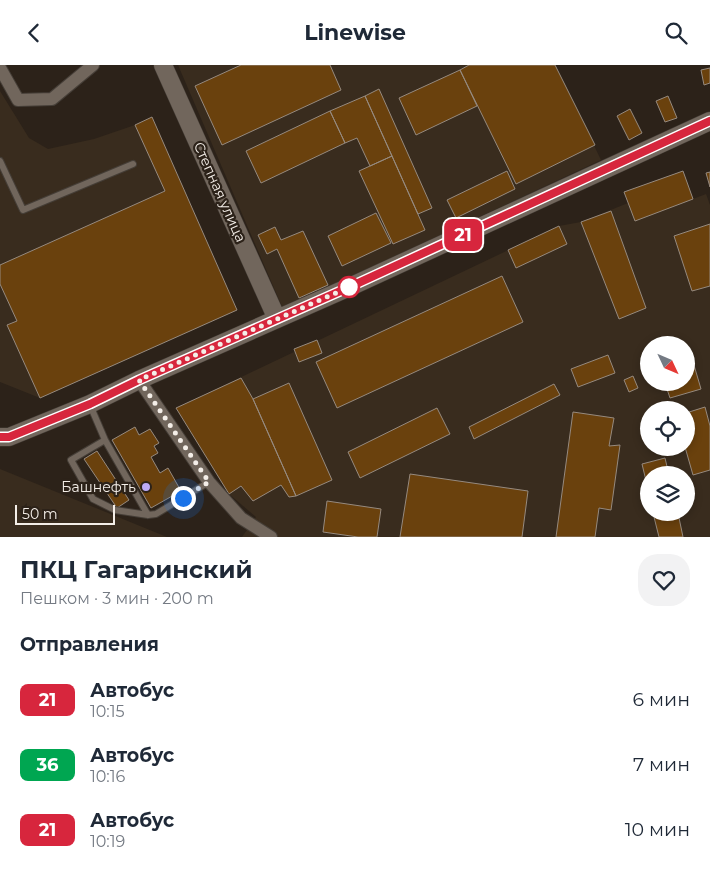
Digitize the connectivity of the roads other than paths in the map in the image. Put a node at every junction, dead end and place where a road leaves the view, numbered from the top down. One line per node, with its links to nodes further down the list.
1 (93, 65): 3 (street)
2 (163, 65): 7 (main road, Степная улица)
3 (0, 68)
4 (710, 121): 7 (main road)
5 (0, 161): 6 (lane)
6 (133, 164)
7 (277, 319): 8 (main road)
8 (139, 380): 9 (main road); 12 (street)
9 (90, 404): 10 (main road); 11 (lane)
10 (3, 439)
11 (105, 440): 13 (lane); 13 (lane)
12 (209, 482): 13 (lane); 14 (street)
13 (148, 515)
14 (271, 537)

